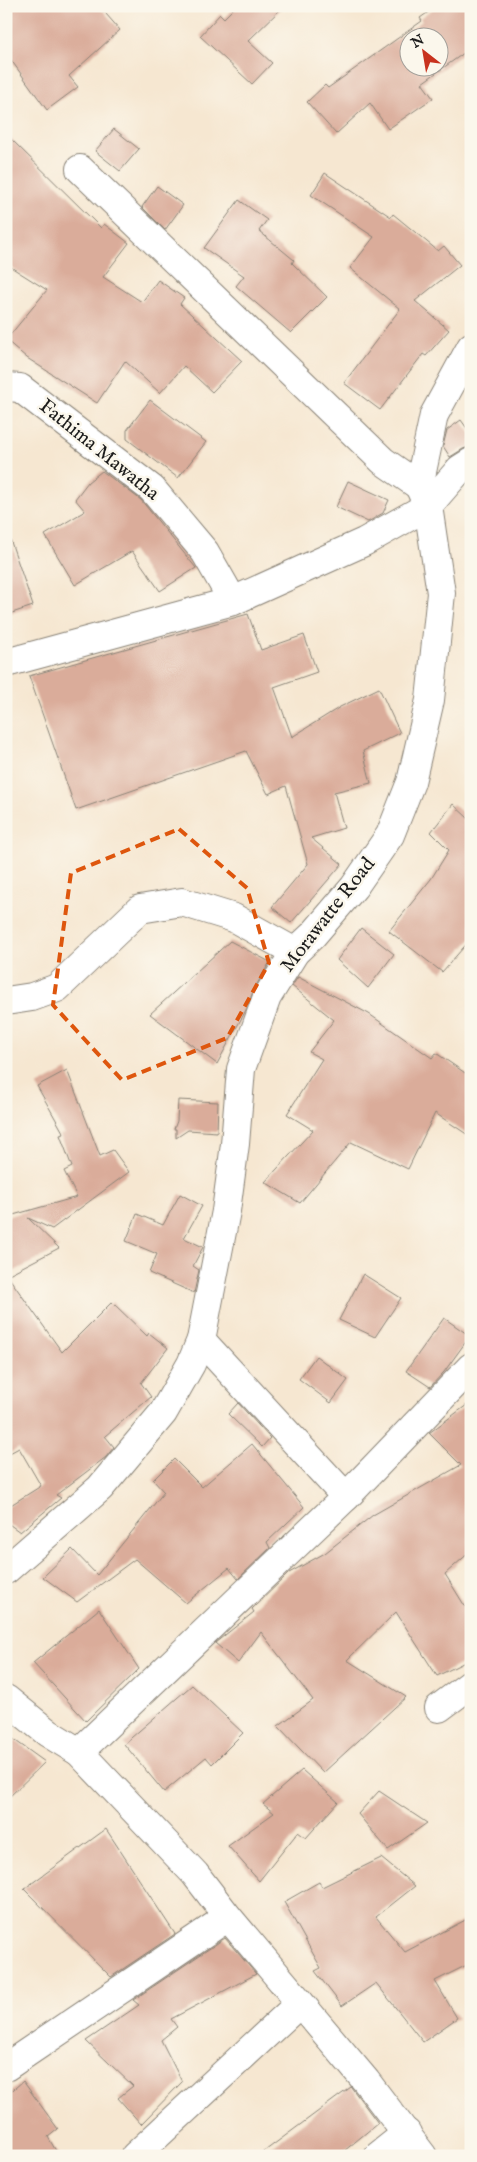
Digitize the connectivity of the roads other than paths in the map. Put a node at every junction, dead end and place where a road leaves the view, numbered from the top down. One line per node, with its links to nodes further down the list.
1 (80, 169): 5 (street)
2 (471, 347): 5 (street, Morawatte Road)
3 (6, 387): 6 (street, Fathima Mawatha)
4 (471, 462): 5 (street)
5 (424, 496): 6 (street); 8 (street, Morawatte Road)
6 (233, 601): 7 (street)
7 (6, 663)
8 (295, 952): 9 (street); 10 (street, Morawatte Road)
9 (6, 1001)
10 (201, 1340): 12 (street); 13 (street, Morawatte Road)
11 (471, 1367): 12 (street)
12 (346, 1497): 17 (street)
13 (6, 1570)
14 (471, 1684): 16 (street)
15 (6, 1699): 17 (street)
16 (439, 1708)
17 (79, 1752): 18 (street)
18 (228, 1917): 19 (street); 20 (street)
19 (300, 2003): 21 (street); 22 (street)
20 (6, 2067)
21 (407, 2133): 23 (street); 24 (street)
22 (135, 2156)
23 (378, 2156)
24 (423, 2156)

